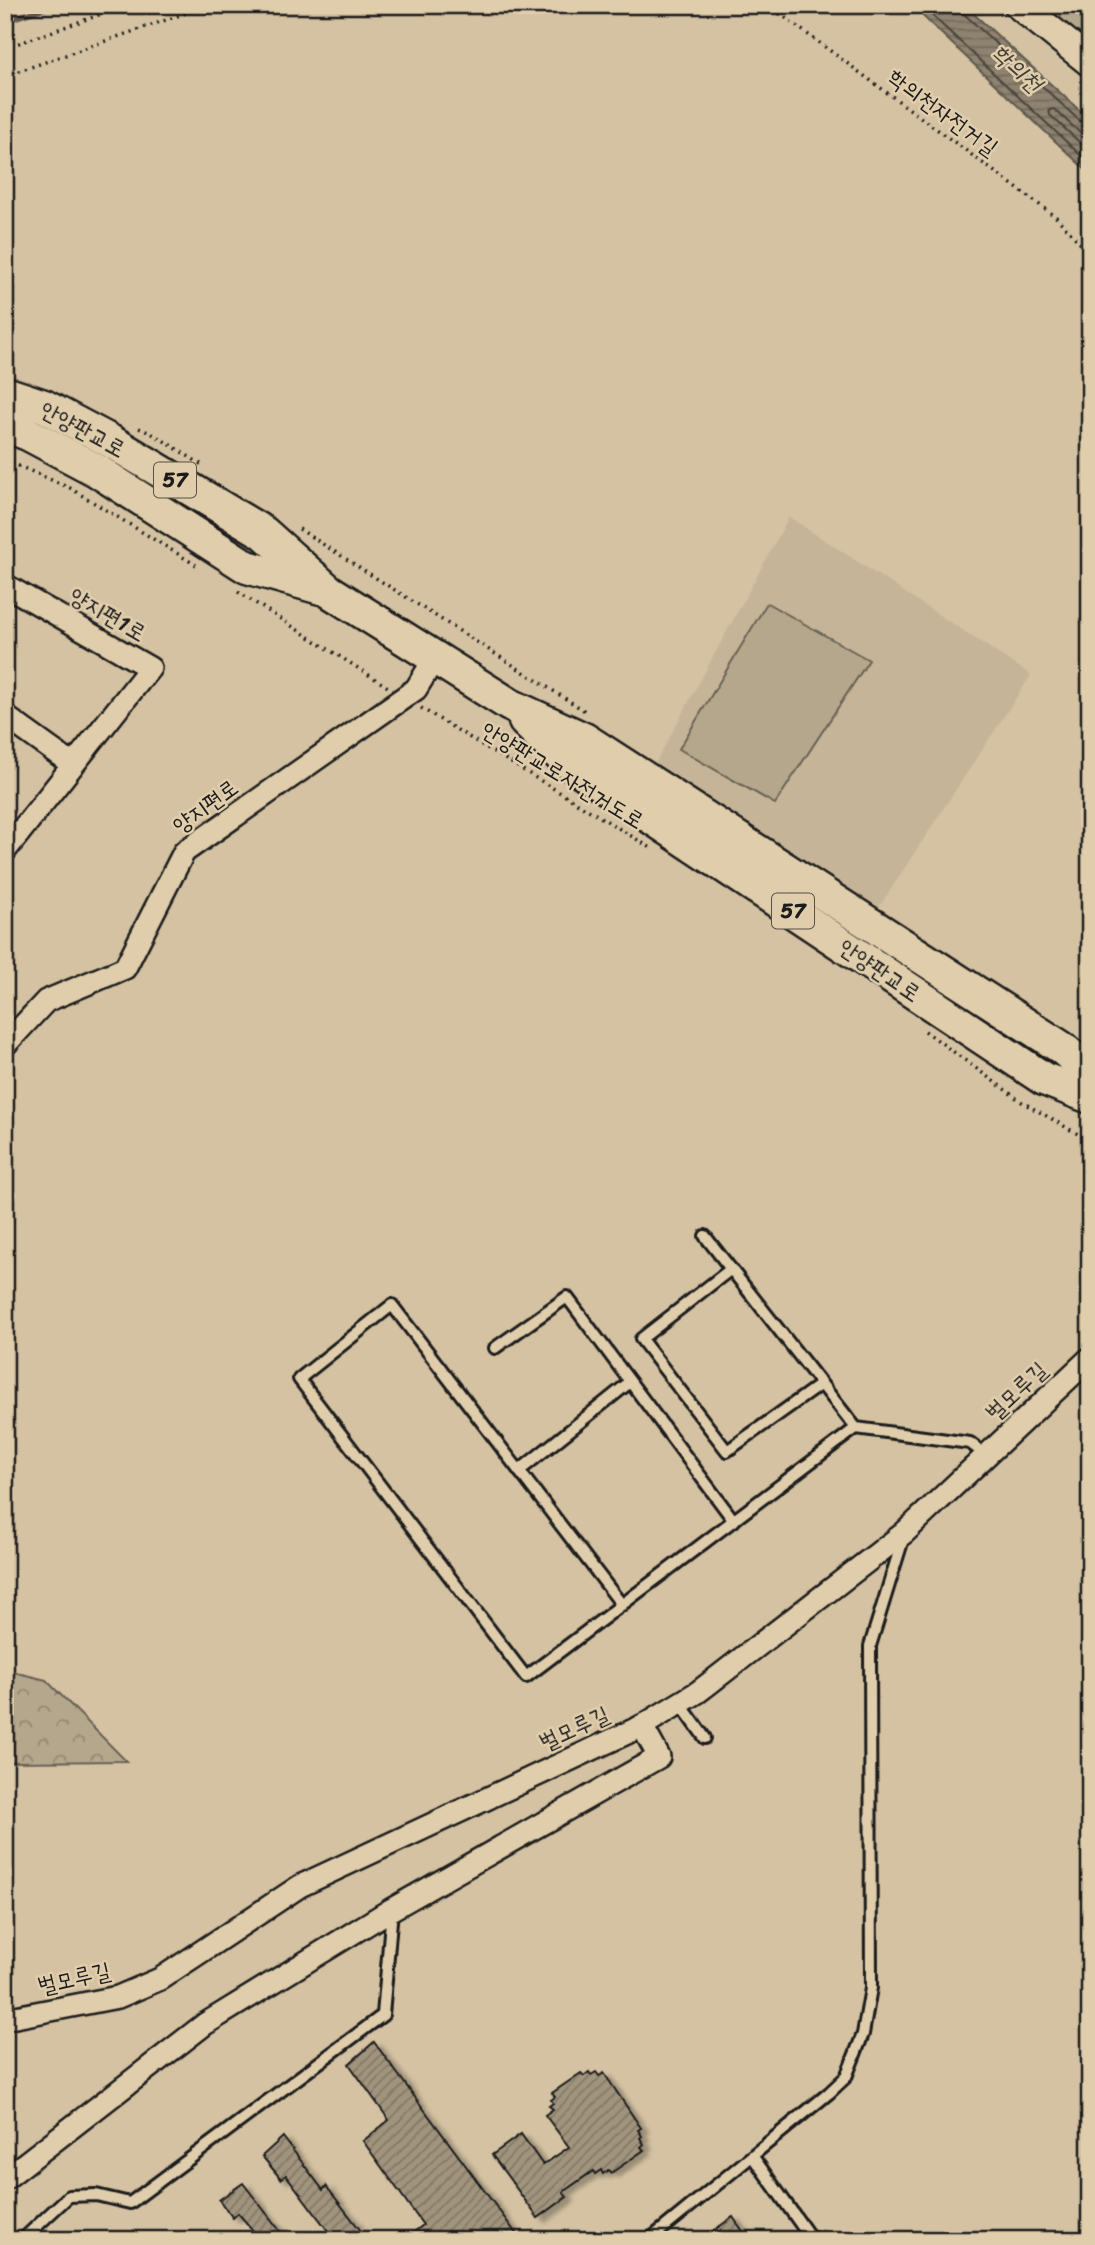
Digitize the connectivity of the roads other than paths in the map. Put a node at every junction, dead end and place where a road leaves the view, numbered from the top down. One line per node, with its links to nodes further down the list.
1 (1019, 5): 2 (street)
2 (1090, 62)
3 (5, 393): 6 (main road, 안양판교로 / 57)
4 (5, 425): 6 (main road, 안양판교로 / 57)
5 (5, 584): 10 (street, 양지편1로)
6 (329, 590): 7 (main road, 안양판교로 / 57)
7 (435, 658): 8 (main road, 안양판교로 / 57); 12 (street, 양지편로)
8 (510, 705): 13 (main road, 안양판교로 / 57); 14 (main road, 안양판교로 / 57)
9 (5, 716): 10 (street)
10 (73, 765): 11 (street, 양지편1로)
11 (5, 851)
12 (5, 1045)
13 (1090, 1072)
14 (1090, 1097)
15 (705, 1236): 16 (lane)
16 (731, 1269): 20 (lane); 20 (lane)
17 (495, 1348): 19 (lane)
18 (1090, 1358): 22 (street, 벌모루길)
19 (630, 1382): 23 (lane); 24 (lane)
20 (821, 1384): 21 (lane)
21 (856, 1428): 22 (lane); 24 (lane)
22 (986, 1455): 25 (street, 벌모루길)
23 (519, 1471): 26 (lane); 26 (lane)
24 (734, 1521): 26 (lane)
25 (904, 1533): 27 (street, 벌모루길); 32 (lane)
26 (622, 1605)
27 (678, 1702): 28 (street, 벌모루길); 29 (lane)
28 (642, 1726): 30 (street); 31 (street, 벌모루길)
29 (705, 1738)
30 (392, 1909): 33 (street); 34 (lane)
31 (5, 2019)
32 (753, 2157): 35 (lane); 36 (lane)
33 (5, 2179)
34 (22, 2240)
35 (649, 2240)
36 (812, 2240)

